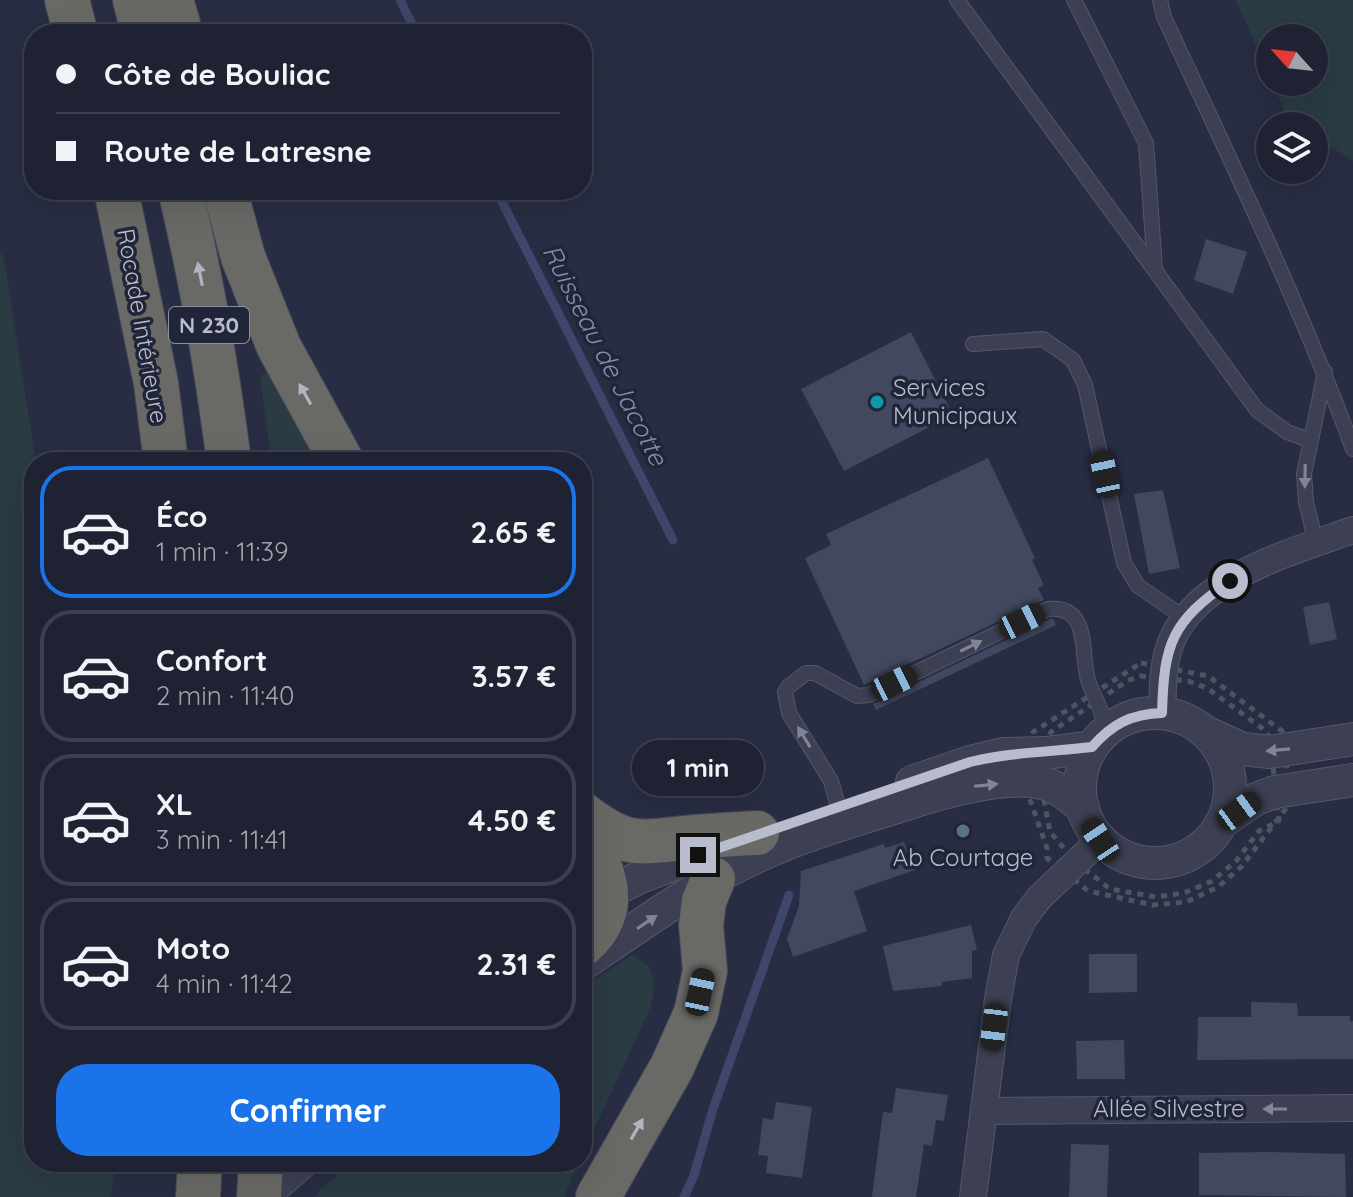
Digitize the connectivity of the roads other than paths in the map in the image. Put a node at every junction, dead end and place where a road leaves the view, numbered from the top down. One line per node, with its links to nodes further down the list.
1 (67, 0): 7 (highway)
2 (135, 0): 8 (highway)
3 (171, 0): 9 (highway)
4 (957, 0): 13 (lane)
5 (1074, 0): 13 (lane)
6 (1160, 0): 15 (lane)
7 (73, 24)
8 (141, 24)
9 (178, 24)
10 (118, 200): 18 (highway, Rocade Intérieure / N 230)
11 (183, 200): 19 (highway, N 230, one-way to 11)
12 (228, 200): 20 (highway, one-way to 12)
13 (1155, 269): 16 (lane)
14 (973, 344): 23 (lane)
15 (1325, 372): 16 (lane); 17 (lane)
16 (1309, 440): 22 (lane, one-way to 22)
17 (1353, 449)
18 (165, 452)
19 (228, 452)
20 (337, 452)
21 (1353, 530): 22 (street)
22 (1316, 543): 23 (street)
23 (1185, 618): 24 (street)
24 (1162, 713): 25 (street); 26 (street)
25 (1205, 732): 27 (street, one-way to 25); 33 (street)
26 (1099, 739): 28 (street); 30 (lane, one-way to 26); 31 (street)
27 (1353, 739)
28 (1029, 767): 30 (street); 31 (street); 37 (street, one-way to 28)
29 (1353, 780): 33 (street)
30 (838, 806): 34 (street)
31 (1083, 808): 35 (street)
32 (592, 821): 34 (highway)
33 (1221, 823): 35 (street)
34 (757, 833): 38 (street)
35 (1100, 840): 42 (street)
36 (592, 850): 38 (highway)
37 (713, 879): 40 (street, one-way to 37); 48 (highway, one-way to 37)
38 (594, 900): 39 (highway)
39 (592, 932)
40 (592, 958)
41 (1353, 1108): 42 (street, Allée Silvestre, one-way to 42)
42 (984, 1111): 49 (street)
43 (199, 1172): 46 (highway)
44 (261, 1172): 47 (highway)
45 (290, 1172): 47 (street)
46 (198, 1197)
47 (260, 1197)
48 (598, 1197)
49 (973, 1197)

